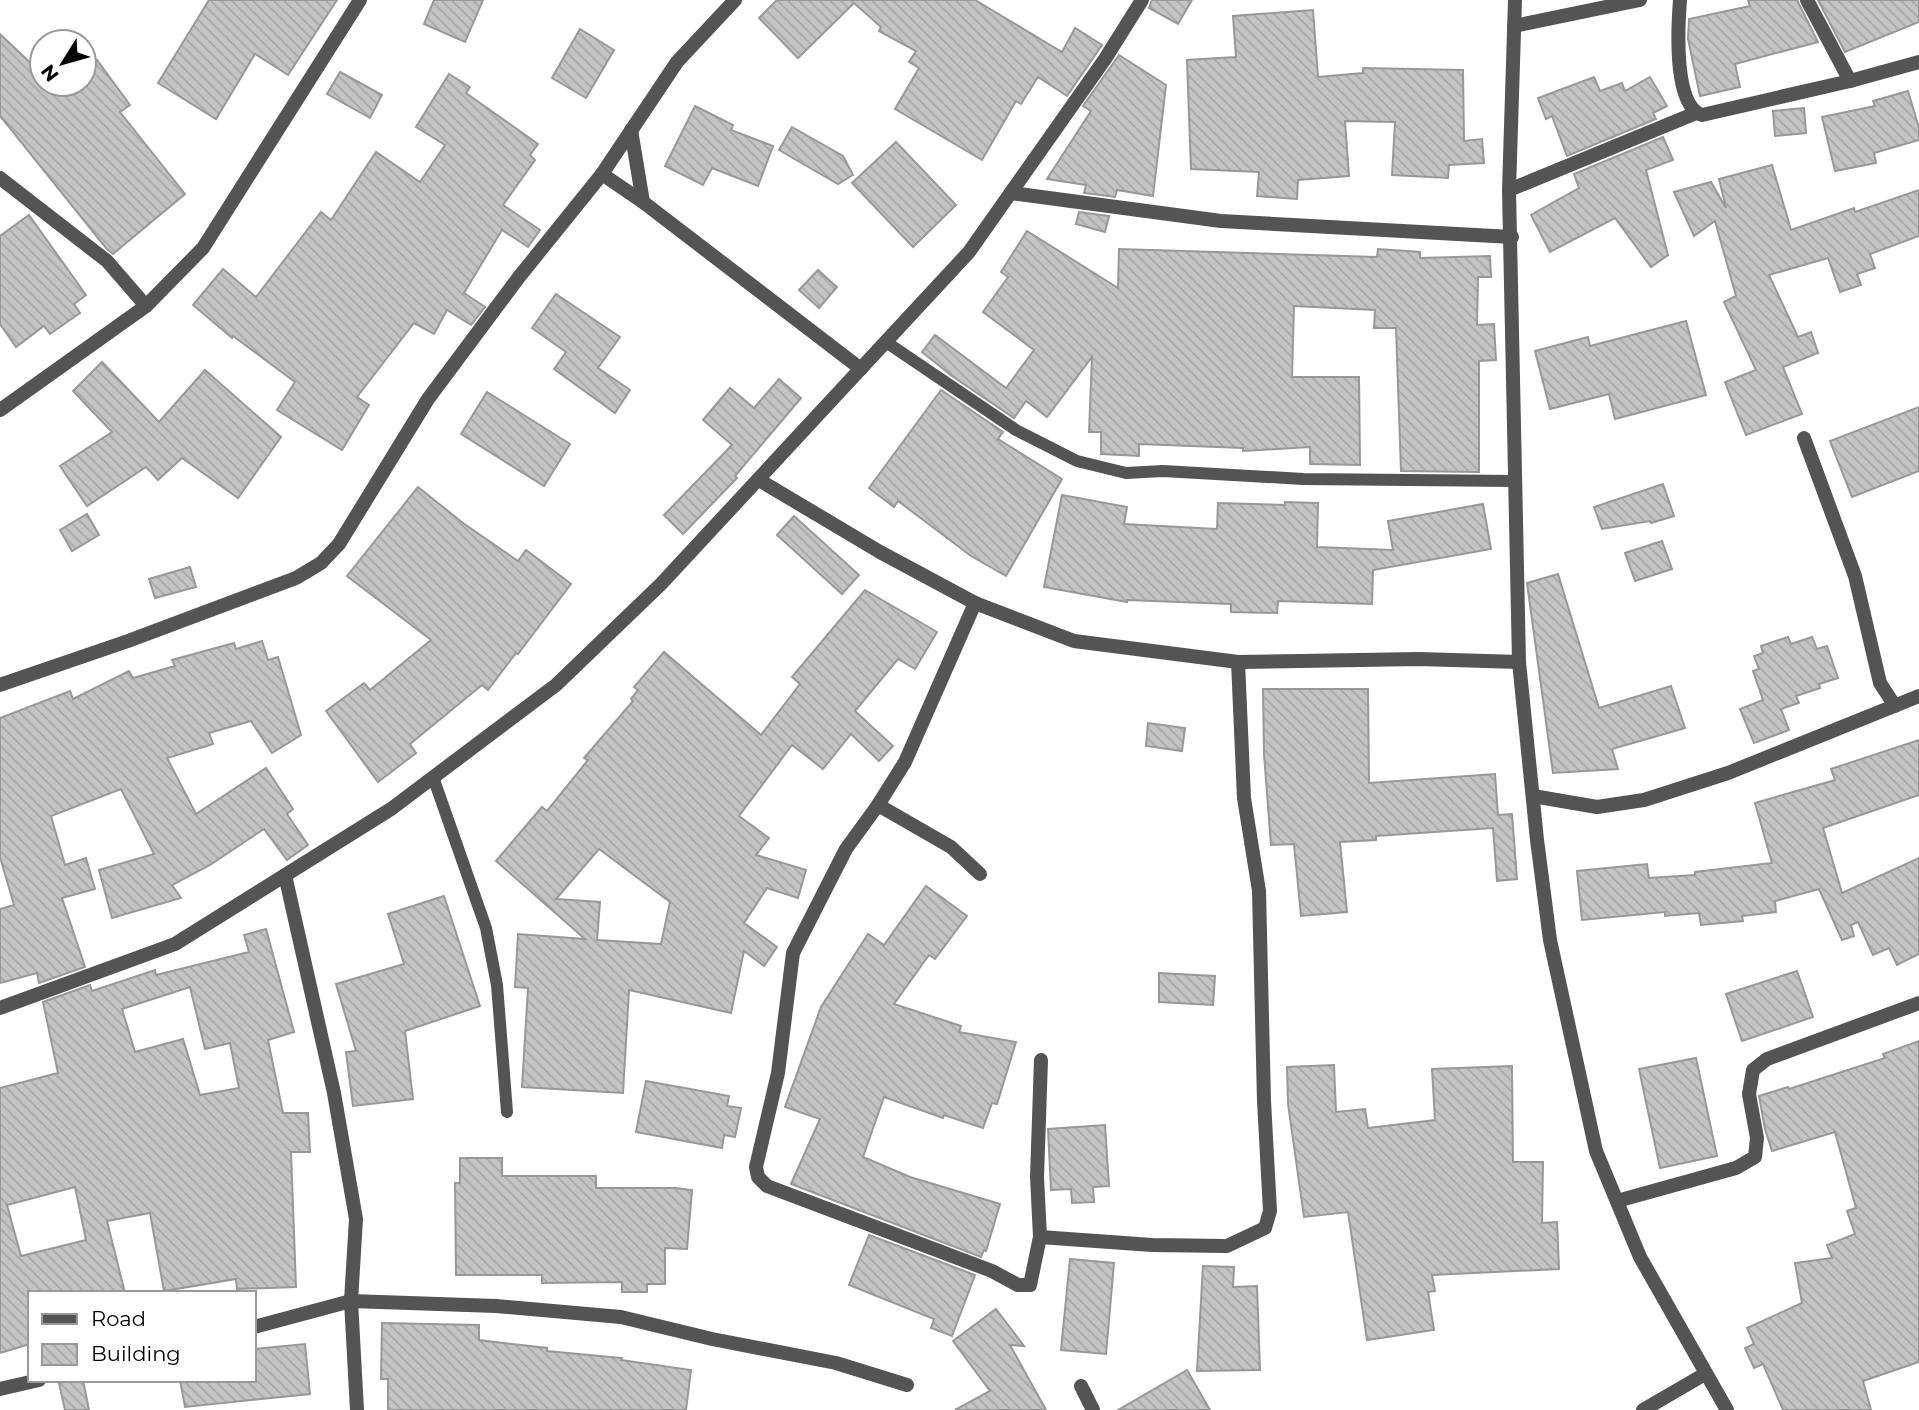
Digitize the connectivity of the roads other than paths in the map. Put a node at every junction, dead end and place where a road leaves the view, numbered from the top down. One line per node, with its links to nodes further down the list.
1 (360, 0): 19 (street)
2 (735, 0): 12 (street)
3 (1142, 0): 16 (street)
4 (1515, 0): 8 (street)
5 (1640, 0): 8 (street)
6 (1680, 0): 11 (street)
7 (1807, 0): 10 (street)
8 (1514, 26): 15 (street)
9 (1919, 62): 10 (street)
10 (1850, 81): 11 (street)
11 (1696, 113): 15 (street)
12 (631, 130): 13 (street); 17 (street)
13 (602, 174): 17 (street); 29 (street)
14 (0, 178): 19 (street)
15 (1509, 190): 18 (street)
16 (1011, 193): 18 (street); 20 (street)
17 (643, 202): 21 (street)
18 (1512, 237): 25 (street)
19 (146, 306): 22 (street)
20 (886, 342): 21 (street); 25 (lane)
21 (862, 369): 24 (street)
22 (0, 410)
23 (1804, 438): 31 (street)
24 (759, 480): 26 (street); 32 (street)
25 (1515, 481): 28 (street)
26 (975, 603): 27 (street); 34 (street)
27 (1238, 662): 28 (street); 42 (street)
28 (1519, 662): 33 (street)
29 (0, 685)
30 (1919, 696): 31 (street)
31 (1895, 706): 33 (street)
32 (433, 778): 36 (street); 40 (lane)
33 (1533, 796): 41 (street)
34 (878, 805): 35 (street); 42 (street)
35 (980, 874)
36 (285, 875): 38 (street); 43 (street)
37 (1919, 1003): 41 (street)
38 (0, 1008)
39 (1041, 1060): 42 (street)
40 (507, 1112)
41 (1617, 1201): 45 (street)
42 (1040, 1237)
43 (351, 1301): 44 (street); 47 (street); 50 (street)
44 (256, 1326)
45 (1705, 1374): 52 (street); 53 (street)
46 (30, 1382): 49 (street)
47 (907, 1385)
48 (1081, 1386): 51 (street)
49 (0, 1389)
50 (357, 1410)
51 (1093, 1410)
52 (1643, 1410)
53 (1727, 1410)

